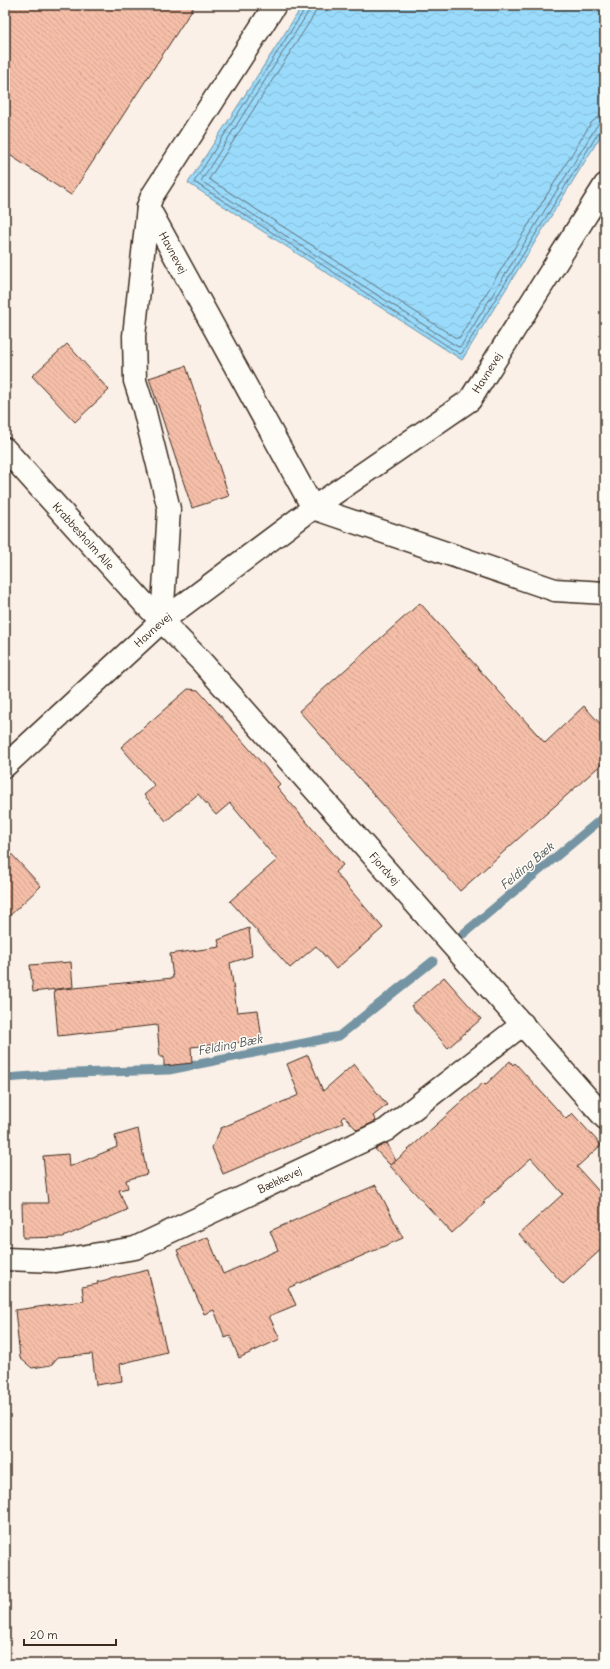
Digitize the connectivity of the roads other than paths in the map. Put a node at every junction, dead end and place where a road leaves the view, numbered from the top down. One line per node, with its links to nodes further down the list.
1 (275, 5): 3 (street)
2 (605, 185): 5 (street, Havnevej)
3 (148, 207): 5 (street, Havnevej); 7 (street)
4 (5, 449): 7 (street, Krabbesholm Alle)
5 (313, 508): 6 (street); 7 (street, Havnevej)
6 (605, 593)
7 (162, 621): 8 (street, Havnevej); 9 (street, Fjordvej)
8 (5, 766)
9 (523, 1024): 10 (street, Fjordvej); 11 (street, Bækkevej)
10 (605, 1118)
11 (5, 1259)

